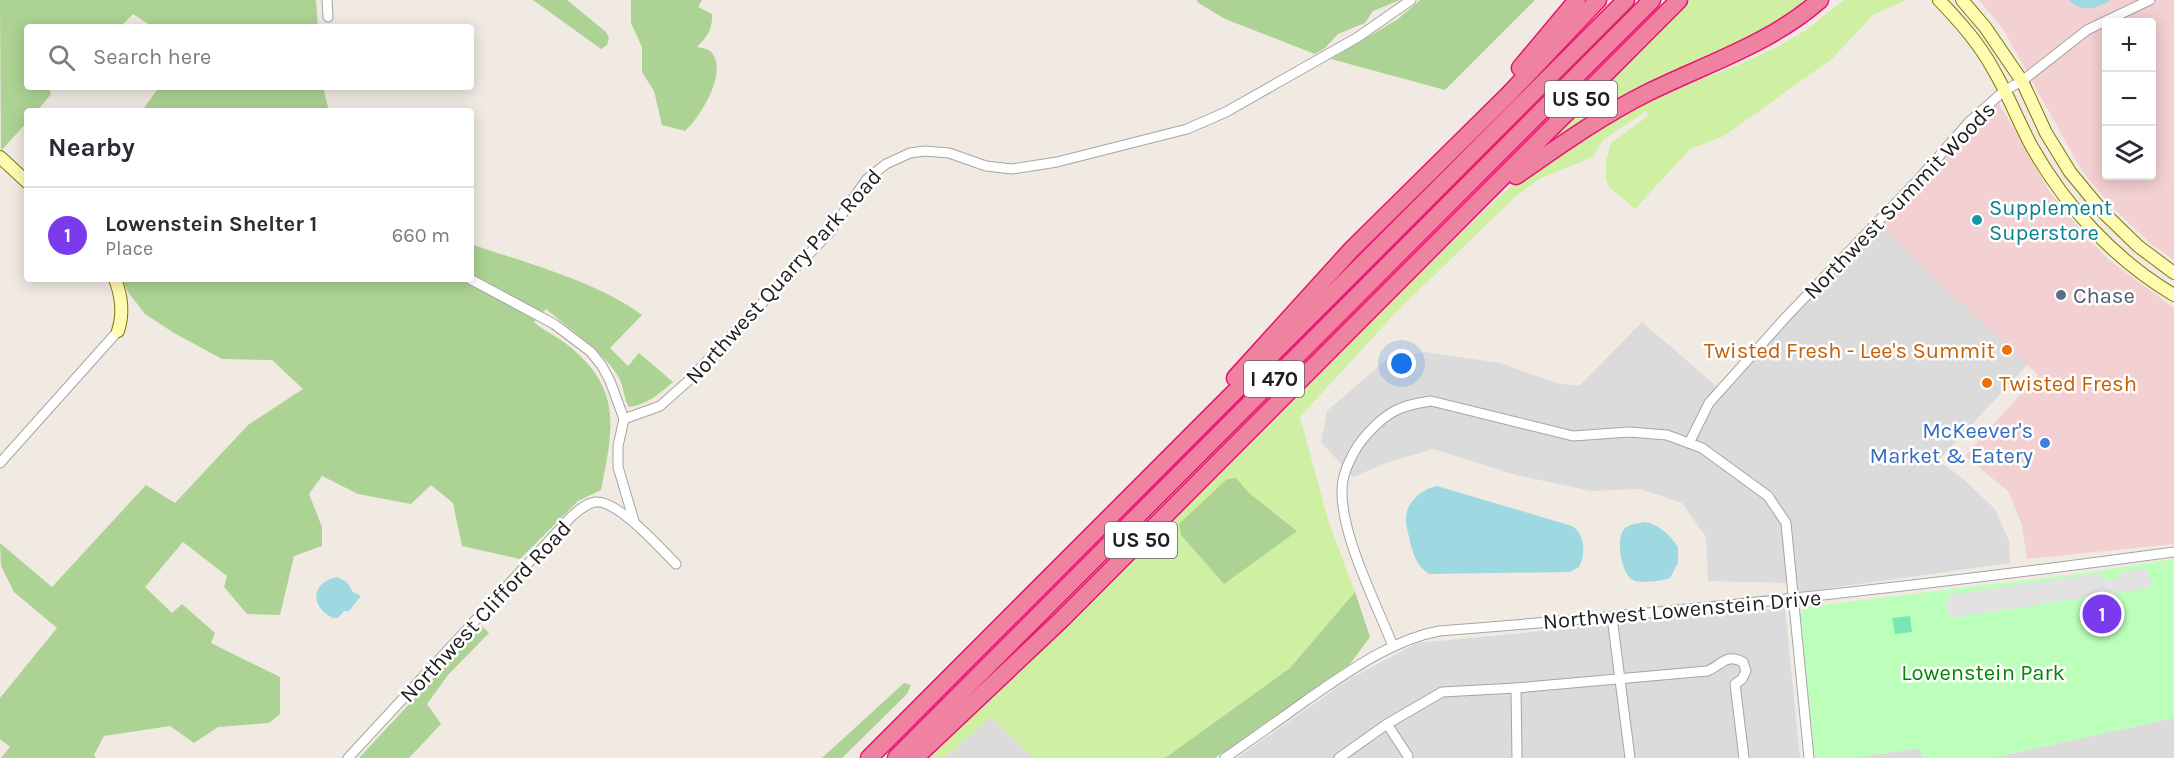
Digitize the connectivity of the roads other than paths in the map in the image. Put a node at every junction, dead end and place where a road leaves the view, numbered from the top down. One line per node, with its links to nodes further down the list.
1 (327, 0): 13 (street)
2 (1411, 0): 26 (street, Northwest Quarry Park Road)
3 (1578, 0): 18 (highway)
4 (1598, 0): 18 (highway)
5 (1626, 0): 29 (highway, I 470)
6 (1652, 0): 42 (highway, I 470)
7 (1679, 0): 20 (highway, US 50)
8 (1820, 0): 14 (highway)
9 (1834, 0): 14 (highway)
10 (1939, 0): 16 (main road)
11 (1962, 0): 15 (main road)
12 (2150, 0): 15 (street, Northwest Summit Woods)
13 (328, 17)
14 (1715, 63): 20 (highway)
15 (2022, 81): 16 (street, Northwest Summit Woods); 21 (main road)
16 (2004, 91): 24 (main road); 27 (street, Northwest Summit Woods)
17 (0, 157): 19 (main road)
18 (1441, 160): 29 (highway)
19 (24, 179)
20 (1483, 199): 43 (highway, US 50)
21 (2174, 273)
22 (474, 281): 26 (street)
23 (116, 282): 25 (main road)
24 (2174, 295)
25 (118, 331): 28 (street)
26 (624, 419): 30 (street)
27 (1689, 443): 33 (street); 35 (street)
28 (0, 463)
29 (1138, 489): 41 (highway, I 470)
30 (634, 521): 32 (street); 40 (street, Northwest Clifford Road)
31 (2174, 552): 33 (street, Northwest Lowenstein Drive)
32 (676, 564)
33 (1795, 599): 34 (street, Northwest Lowenstein Drive); 49 (street)
34 (1612, 617): 35 (street, Northwest Lowenstein Drive); 36 (street)
35 (1393, 646): 44 (street, Northwest Lowenstein Drive)
36 (1620, 679): 37 (street); 47 (street); 48 (street)
37 (1516, 688): 38 (street); 46 (street)
38 (1387, 724): 39 (street); 45 (street)
39 (1408, 756)
40 (348, 758)
41 (869, 758)
42 (896, 758)
43 (915, 758)
44 (1225, 758)
45 (1339, 758)
46 (1517, 758)
47 (1630, 758)
48 (1744, 758)
49 (1809, 758)

